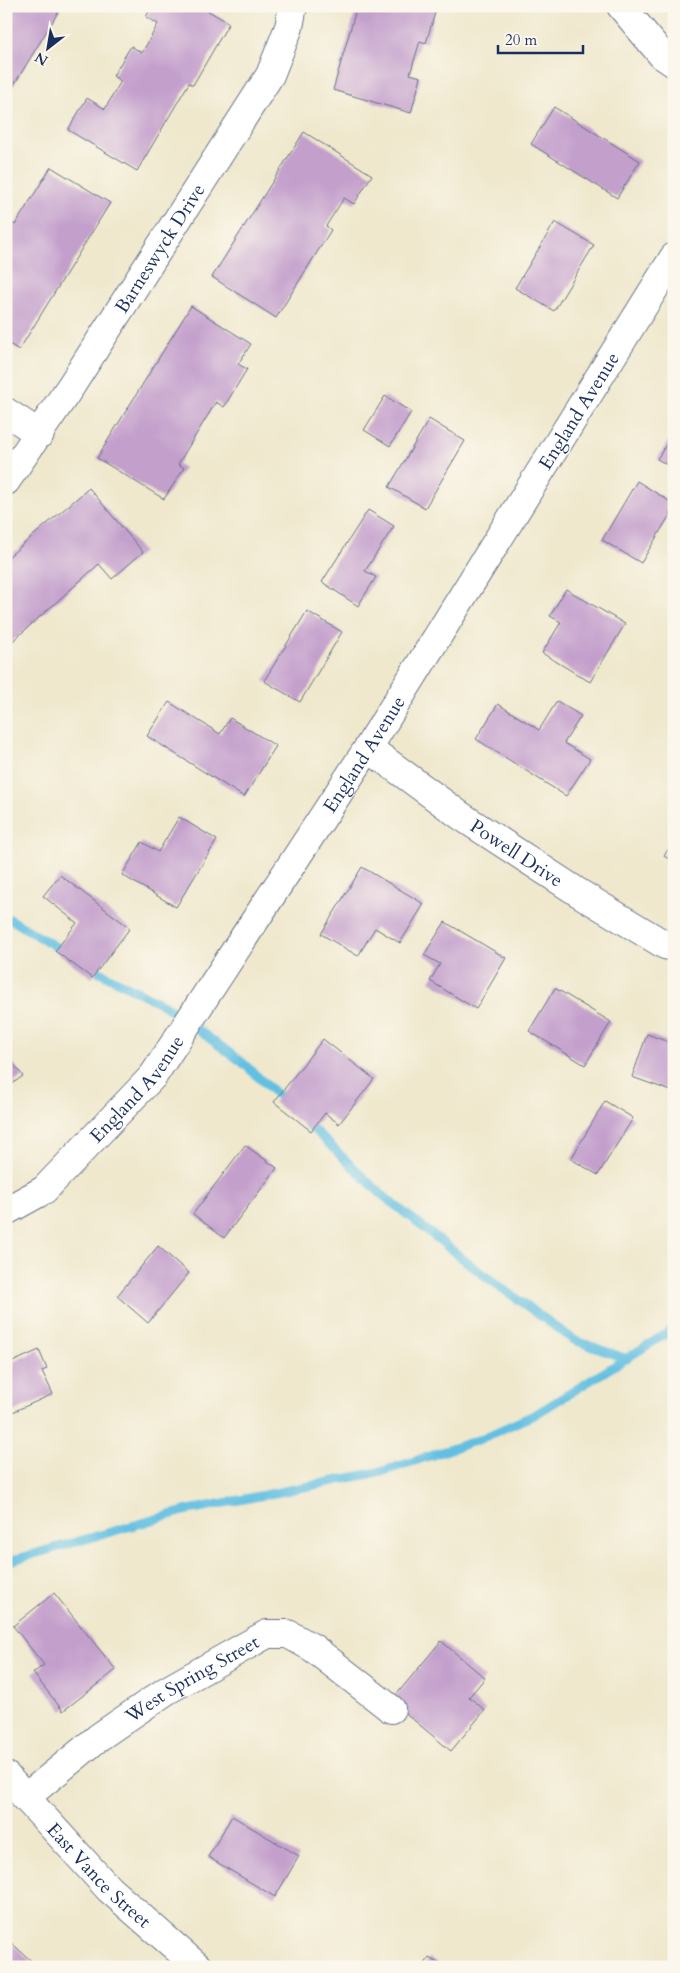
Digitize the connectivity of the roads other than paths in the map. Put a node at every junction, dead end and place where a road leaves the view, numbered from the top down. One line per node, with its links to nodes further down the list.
1 (293, 6): 6 (street, Barneswyck Drive)
2 (621, 6): 3 (street)
3 (674, 63)
4 (674, 256): 8 (street, England Avenue)
5 (6, 412): 6 (street)
6 (40, 434): 7 (street, Barneswyck Drive)
7 (6, 481)
8 (368, 748): 9 (street, Powell Drive); 10 (street, England Avenue)
9 (674, 947)
10 (6, 1211)
11 (392, 1709): 13 (street, West Spring Street)
12 (6, 1776): 13 (street, East Vance Street)
13 (26, 1798): 14 (street, East Vance Street)
14 (198, 1967)

